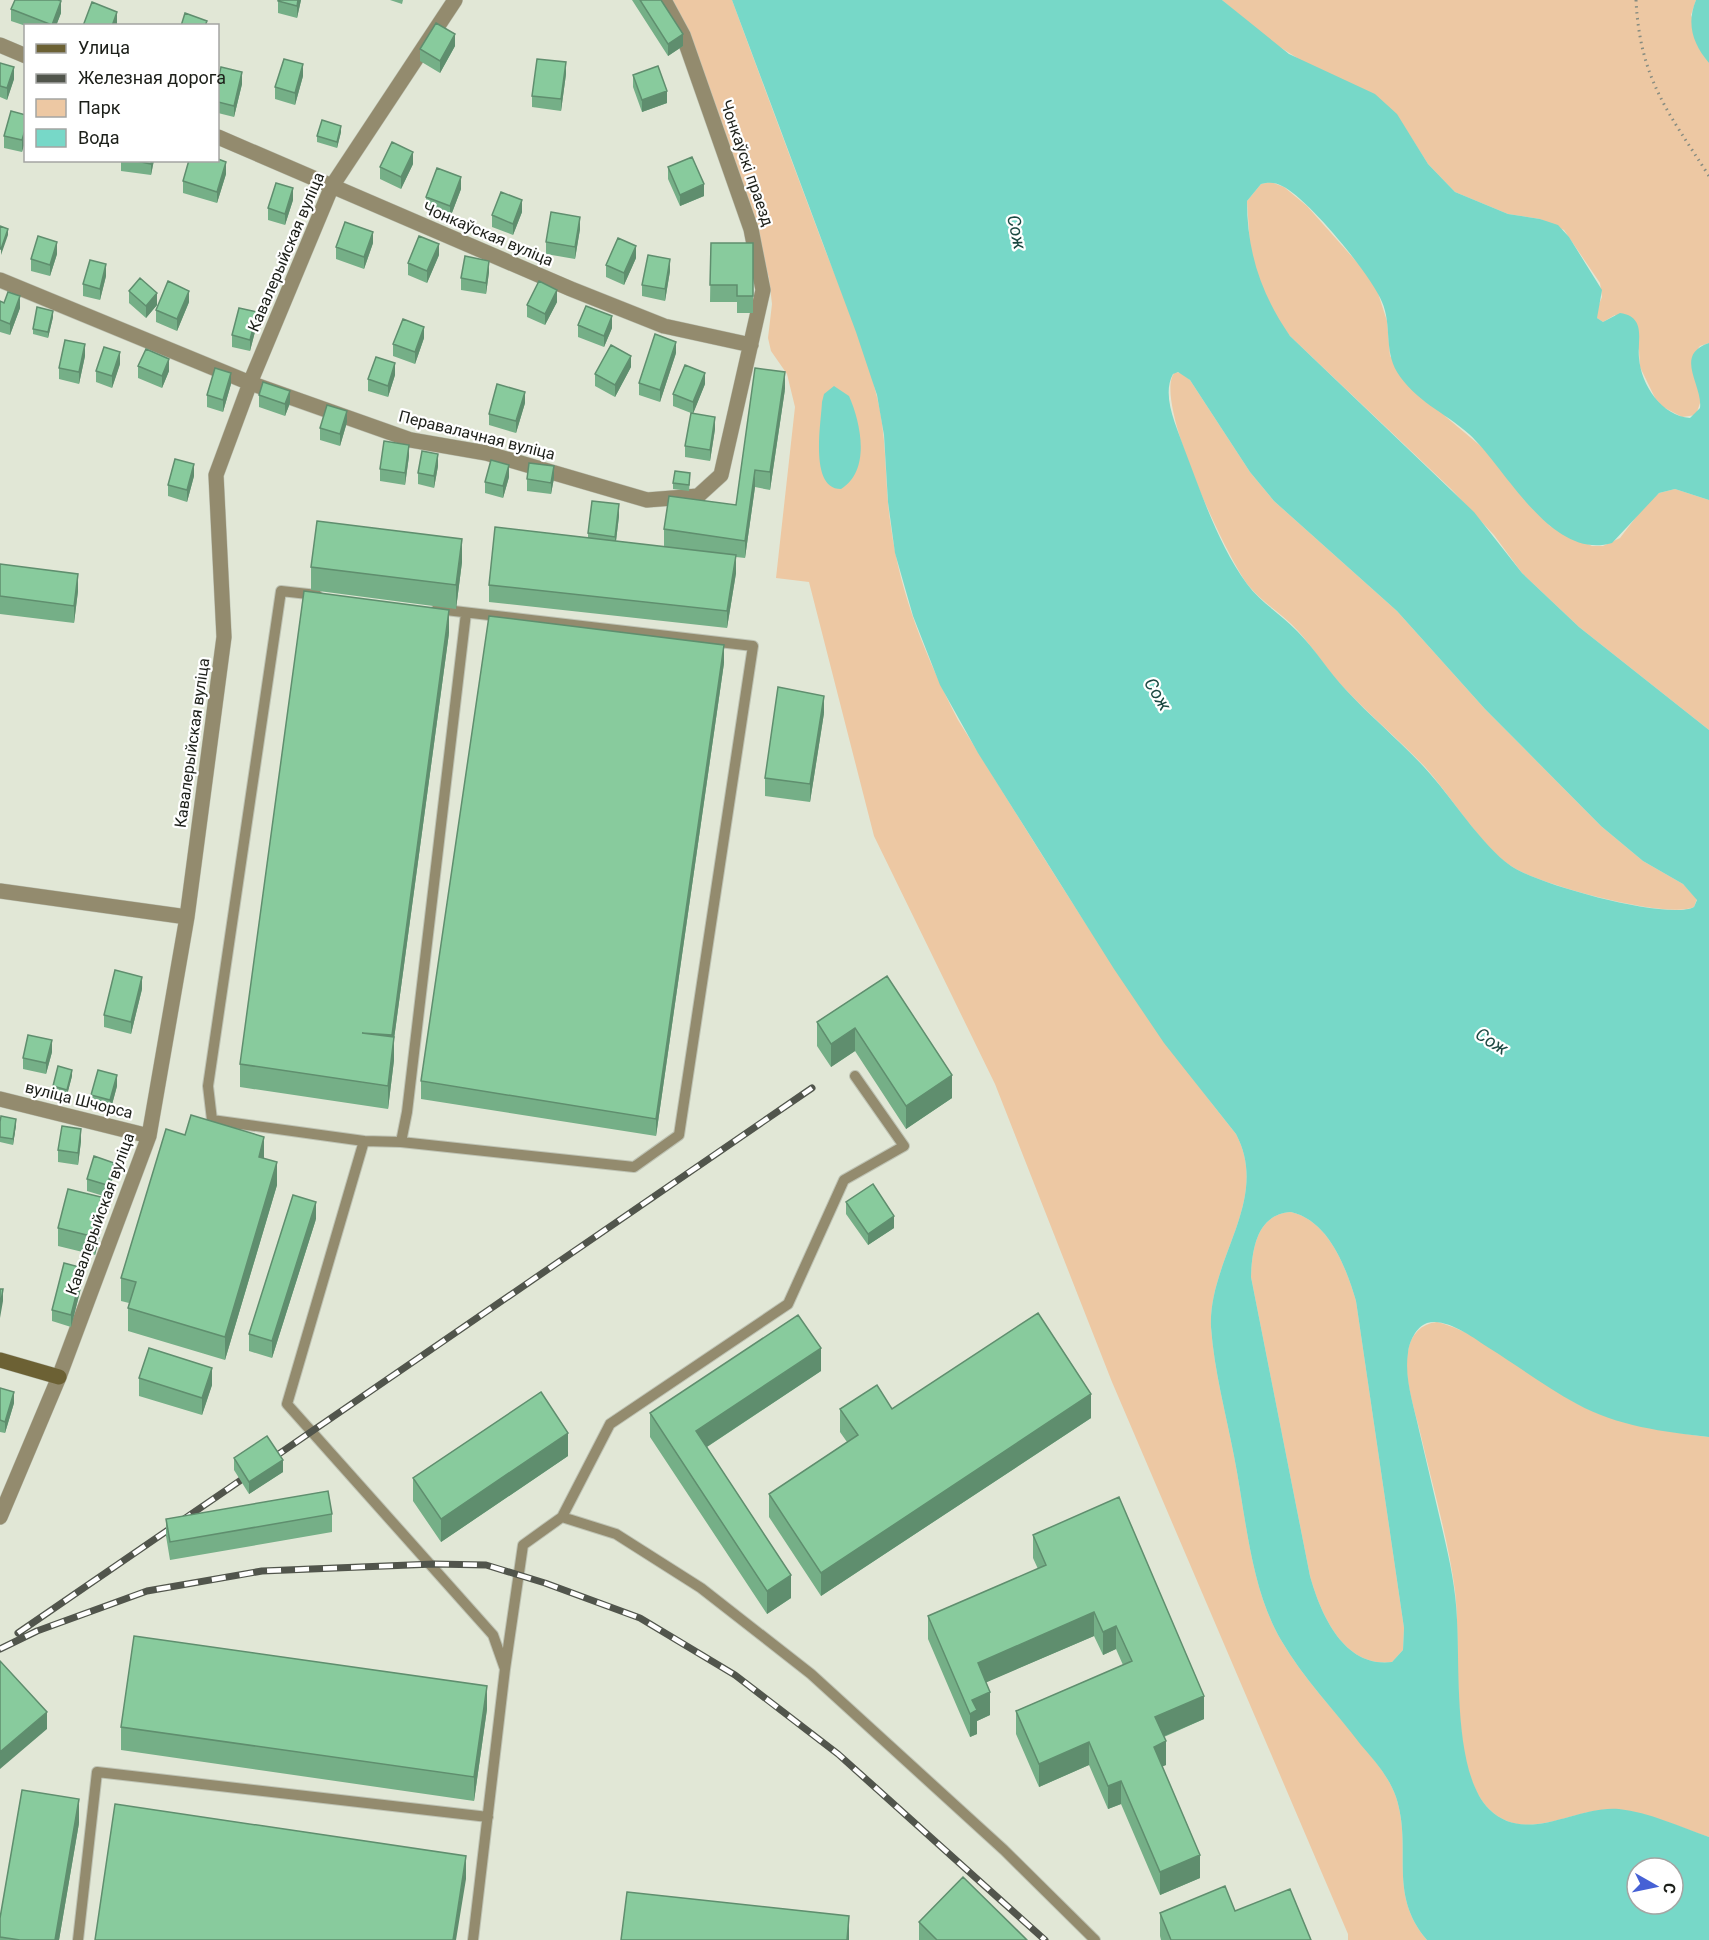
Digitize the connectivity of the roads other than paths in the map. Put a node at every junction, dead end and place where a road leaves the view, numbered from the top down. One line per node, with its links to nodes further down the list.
1 (455, 0): 6 (street, Кавалерыйская вуліца)
2 (664, 0): 8 (street, Чонкаўскі праезд)
3 (0, 45): 4 (street)
4 (24, 55)
5 (219, 137): 6 (street, Чонкаўская вуліца)
6 (332, 186): 8 (street, Чонкаўская вуліца); 9 (street, Кавалерыйская вуліца)
7 (0, 280): 9 (street, Перавалачная вуліца)
8 (751, 345): 9 (street, Перавалачная вуліца)
9 (250, 383): 14 (street, Кавалерыйская вуліца)
10 (328, 597): 18 (lane)
11 (420, 608): 12 (lane)
12 (466, 613): 19 (lane); 19 (lane)
13 (0, 891): 14 (street)
14 (187, 917): 17 (street, Кавалерыйская вуліца)
15 (855, 1076): 22 (lane)
16 (0, 1099): 17 (street, вуліца Шчорса)
17 (149, 1136): 21 (street, Кавалерыйская вуліца)
18 (364, 1141): 19 (lane); 24 (lane)
19 (401, 1142)
20 (0, 1360): 21 (street)
21 (59, 1377): 23 (street, Кавалерыйская вуліца)
22 (562, 1516): 24 (lane); 28 (lane)
23 (0, 1517)
24 (505, 1669): 25 (lane)
25 (488, 1817): 26 (lane); 27 (lane)
26 (78, 1940)
27 (473, 1940)
28 (1095, 1940)

